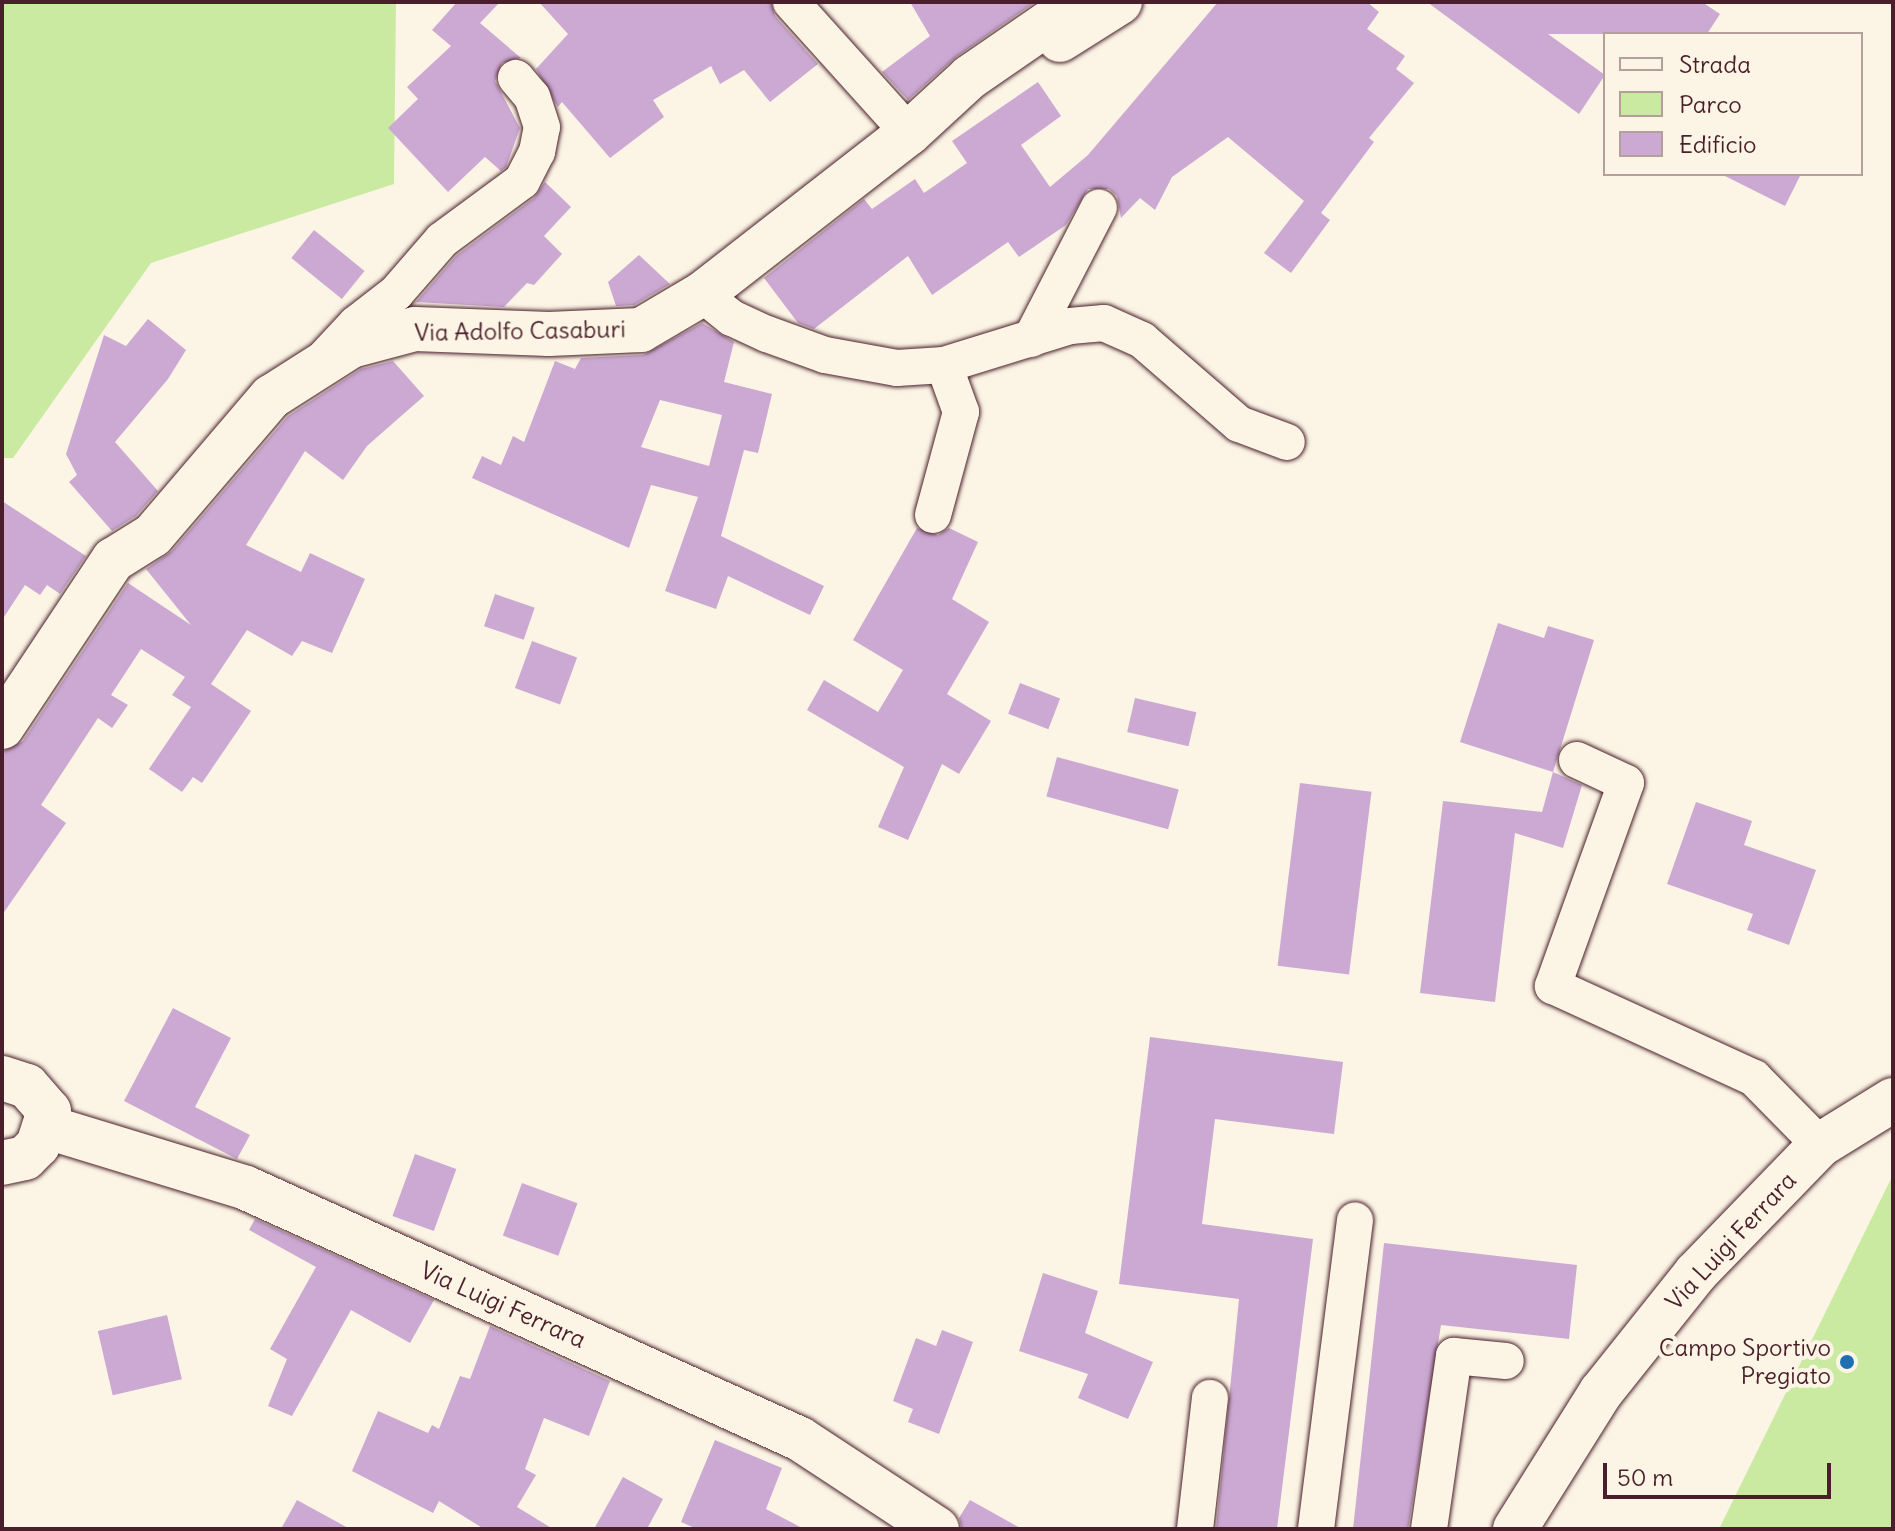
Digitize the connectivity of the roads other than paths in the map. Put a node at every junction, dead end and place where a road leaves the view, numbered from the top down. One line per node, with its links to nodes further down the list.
1 (791, 2): 5 (street)
2 (1079, 2): 5 (street)
3 (1120, 2): 5 (street)
4 (516, 78): 10 (street)
5 (909, 133): 7 (street, Via Adolfo Casaburi)
6 (1099, 207): 8 (street)
7 (702, 294): 9 (street); 10 (street, Via Adolfo Casaburi)
8 (1031, 339): 9 (street); 11 (street)
9 (944, 365): 12 (street)
10 (313, 370): 13 (street, Via Adolfo Casaburi)
11 (1287, 442)
12 (933, 515)
13 (2, 727)
14 (1577, 760): 18 (street)
15 (2, 1078): 17 (street)
16 (1893, 1100): 18 (street, Via Luigi Ferrara)
17 (47, 1127): 19 (street); 23 (street, Via Luigi Ferrara)
18 (1820, 1145): 27 (street, Via Luigi Ferrara)
19 (2, 1163)
20 (1355, 1220): 25 (street)
21 (1506, 1361): 26 (street)
22 (1210, 1398): 24 (street)
23 (937, 1529)
24 (1195, 1529)
25 (1316, 1529)
26 (1429, 1529)
27 (1515, 1529)

